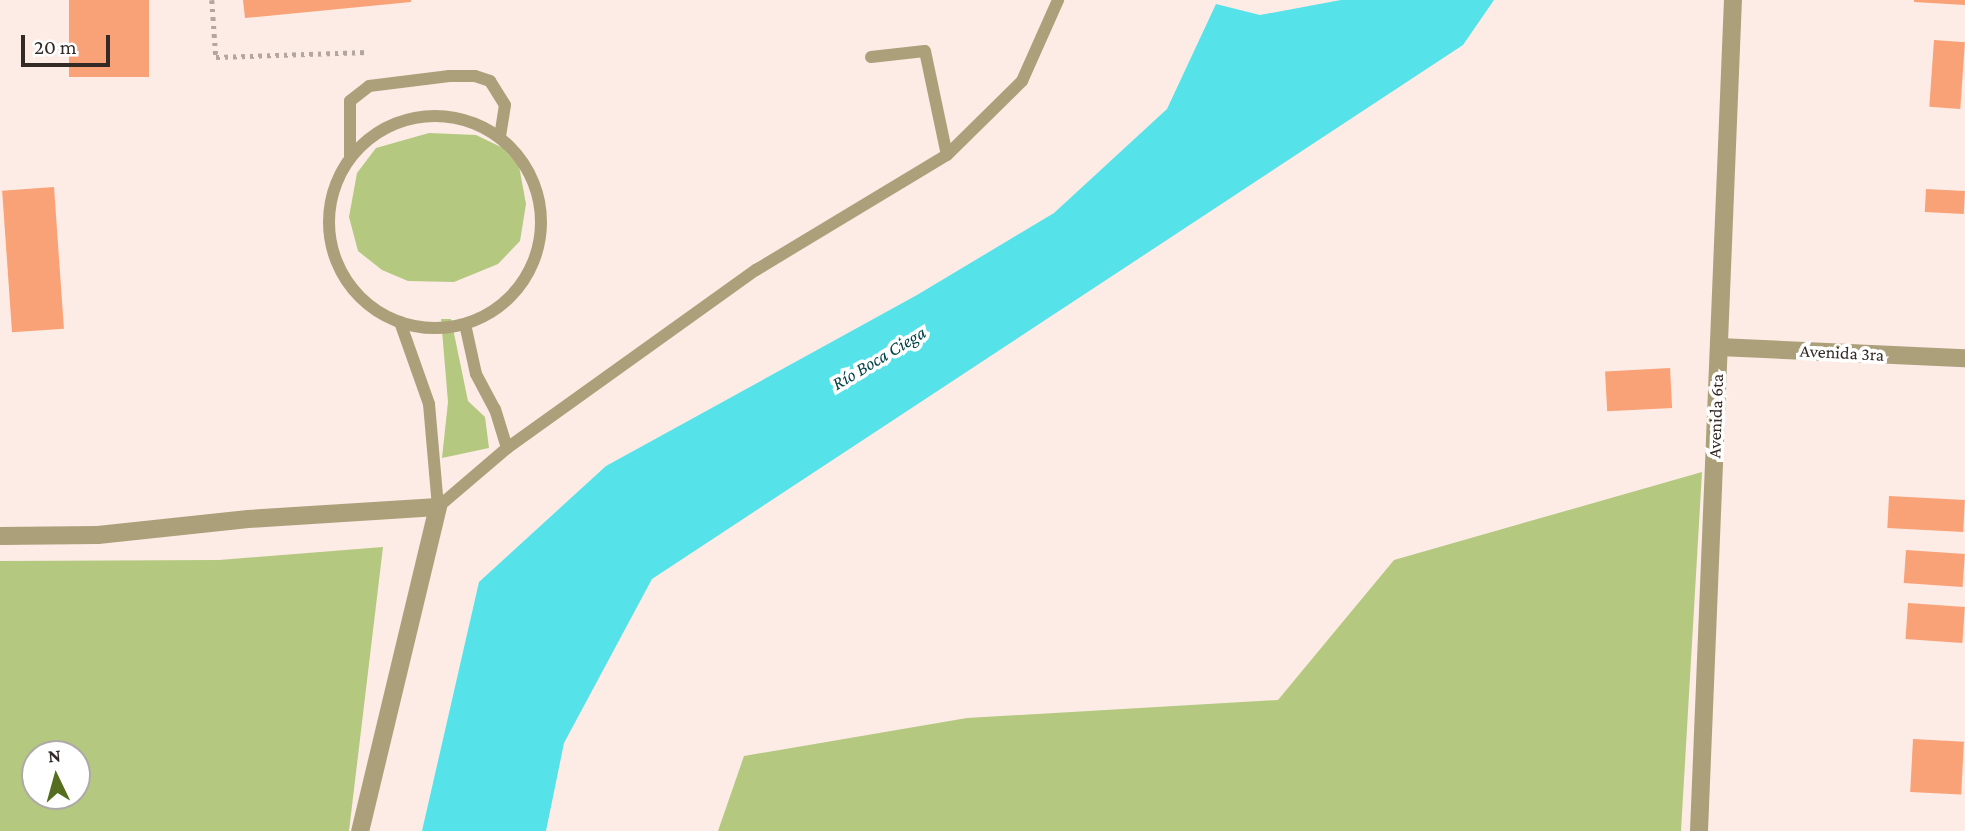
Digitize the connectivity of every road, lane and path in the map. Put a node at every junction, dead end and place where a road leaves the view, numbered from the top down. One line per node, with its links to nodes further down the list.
1 (212, 0): 4 (path)
2 (1058, 0): 7 (lane)
3 (1733, 0): 11 (street, Avenida 6ta)
4 (368, 52)
5 (871, 57): 7 (lane)
6 (500, 137): 8 (lane); 8 (lane); 10 (lane)
7 (947, 155): 13 (lane)
8 (350, 158): 9 (lane)
9 (400, 322): 10 (lane); 14 (lane)
10 (465, 324): 13 (lane)
11 (1719, 347): 12 (street, Avenida 3ra); 17 (street, Avenida 6ta)
12 (1965, 358)
13 (507, 448): 14 (lane)
14 (438, 507): 15 (street); 16 (street)
15 (0, 536)
16 (360, 831)
17 (1699, 831)

